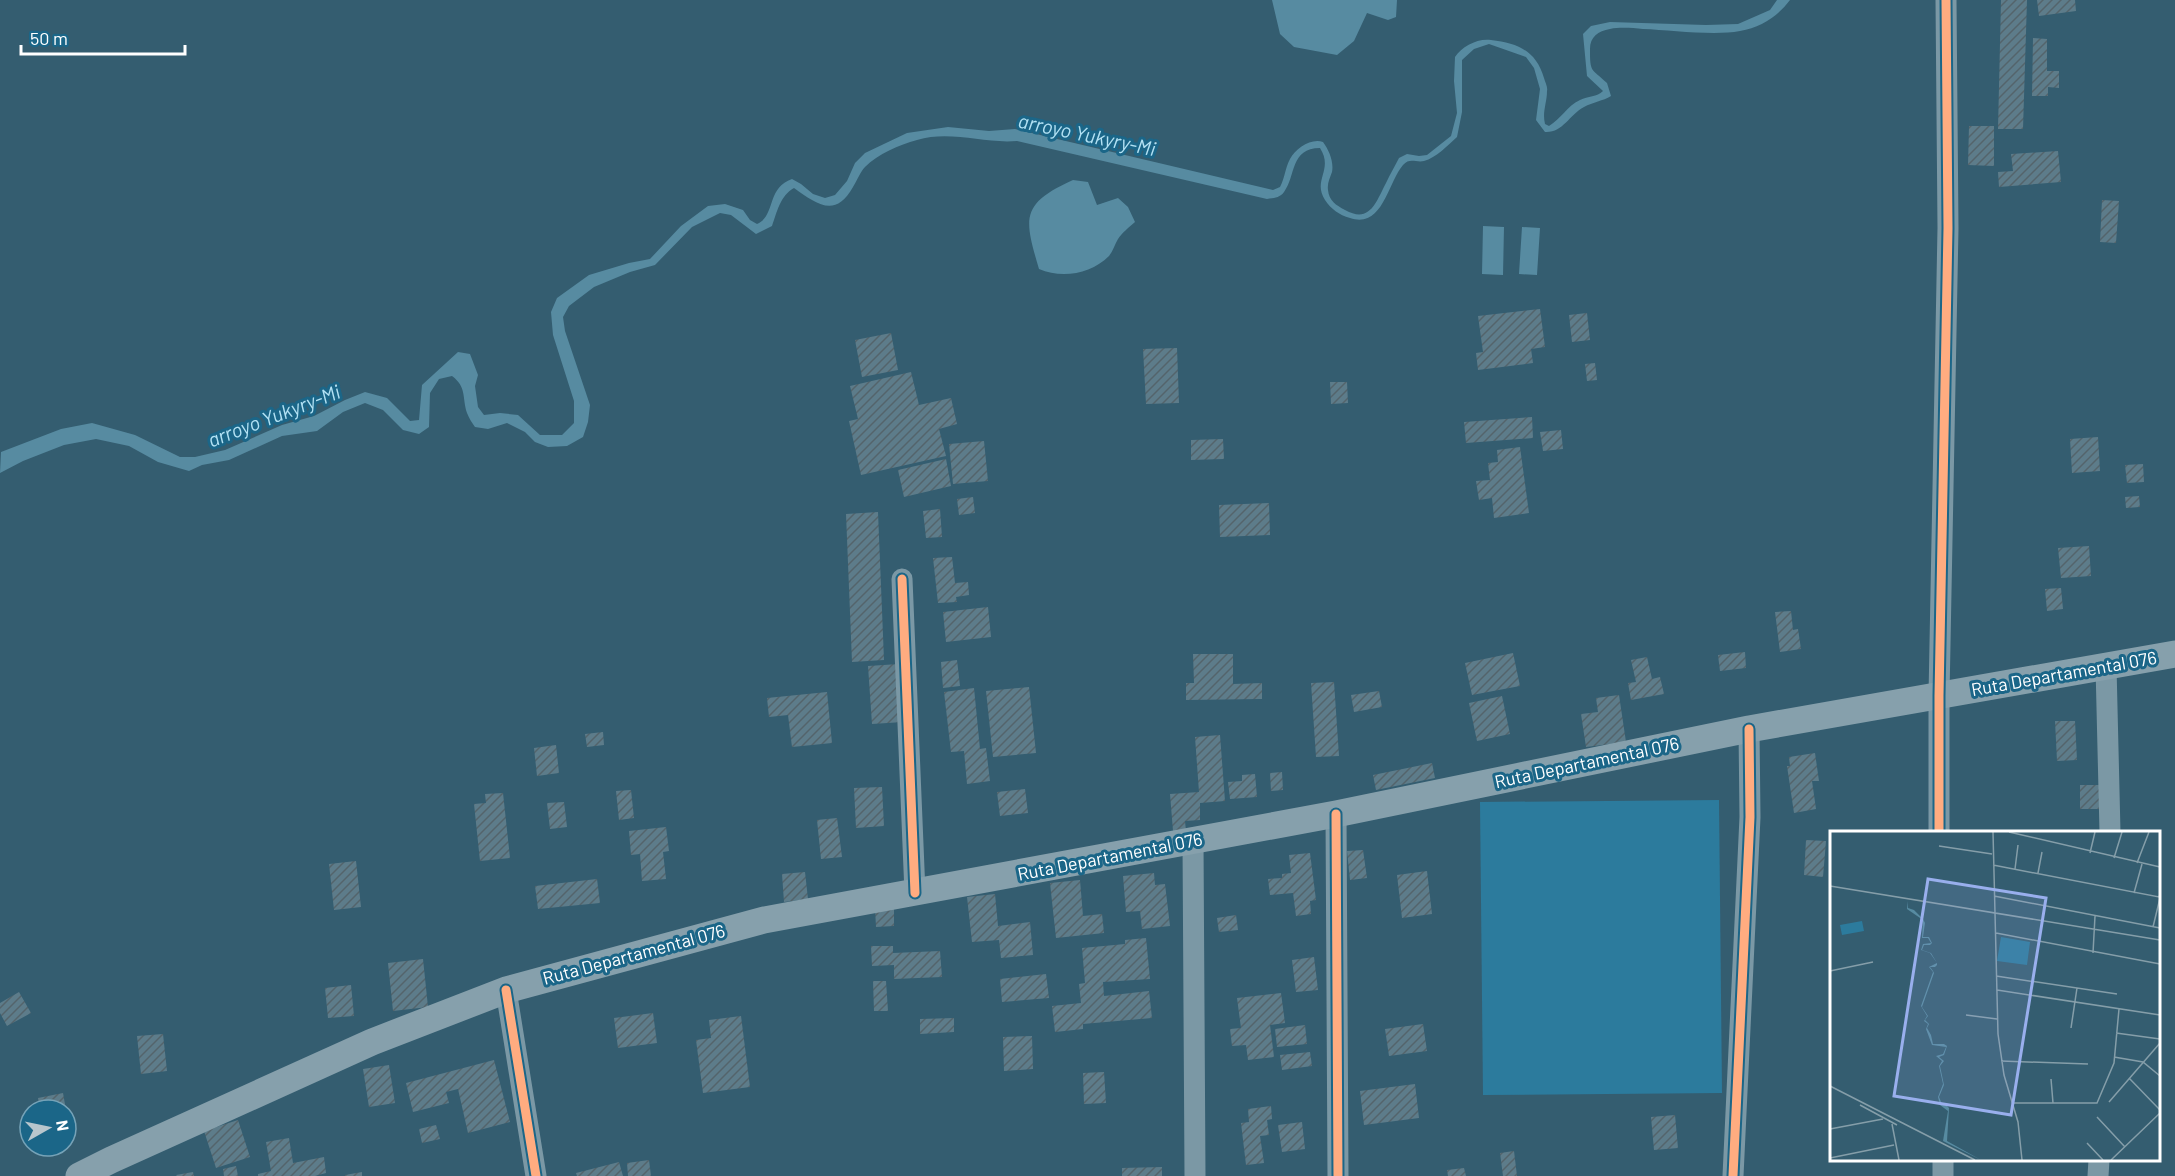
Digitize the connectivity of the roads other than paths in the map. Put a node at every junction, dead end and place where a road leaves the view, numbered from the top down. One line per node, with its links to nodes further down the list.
1 (1946, 0): 5 (street)
2 (902, 579): 11 (street)
3 (2175, 654): 4 (main road, Ruta Departamental 076)
4 (2106, 666): 5 (main road, Ruta Departamental 076); 9 (street)
5 (1939, 696): 6 (main road, Ruta Departamental 076); 8 (street)
6 (1749, 729): 7 (main road, Ruta Departamental 076); 19 (street)
7 (1335, 814): 10 (main road, Ruta Departamental 076); 18 (street)
8 (1940, 831)
9 (2109, 831)
10 (1193, 841): 11 (main road, Ruta Departamental 076); 17 (street)
11 (915, 893): 12 (main road, Ruta Departamental 076)
12 (506, 990): 14 (main road, Ruta Departamental 076); 16 (street)
13 (2099, 1161): 20 (street)
14 (112, 1168): 15 (main road, Ruta Departamental 076)
15 (79, 1176)
16 (536, 1176)
17 (1195, 1176)
18 (1338, 1176)
19 (1733, 1176)
20 (2098, 1176)

